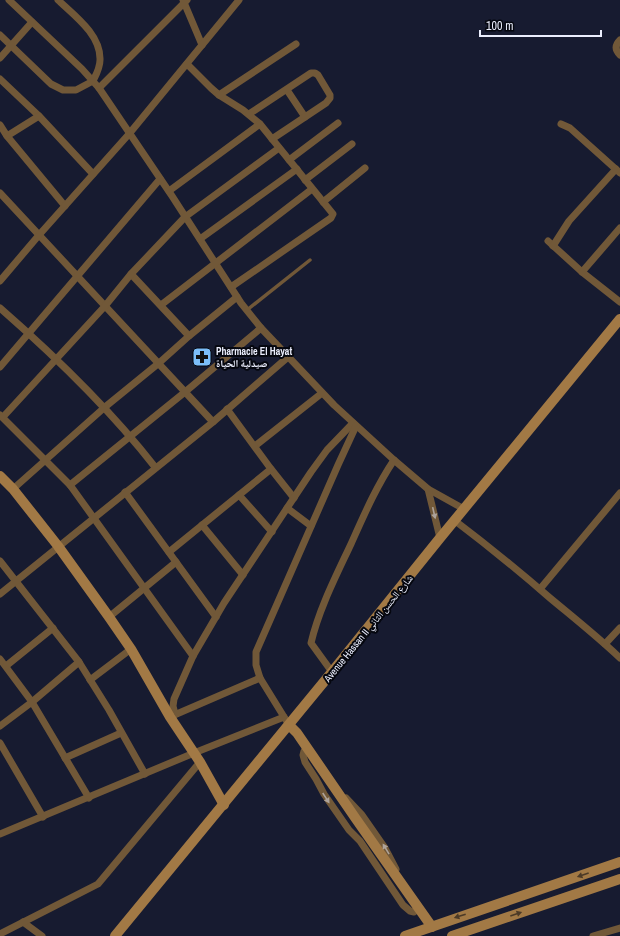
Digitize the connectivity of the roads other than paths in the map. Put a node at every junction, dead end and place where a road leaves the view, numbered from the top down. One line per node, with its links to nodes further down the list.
1 (9, 0): 5 (street)
2 (58, 0): 15 (street)
3 (238, 0): 9 (street)
4 (185, 1): 9 (street); 16 (street)
5 (32, 22): 10 (street); 15 (street)
6 (0, 35): 10 (street)
7 (620, 40): 11 (street)
8 (296, 44): 18 (street)
9 (202, 45): 13 (street)
10 (11, 46): 12 (street); 15 (street)
11 (620, 55)
12 (0, 58)
13 (187, 64): 18 (street); 26 (street)
14 (0, 79): 20 (street)
15 (93, 81): 16 (street)
16 (98, 88): 26 (street)
17 (286, 90): 19 (street); 21 (street); 21 (street)
18 (219, 95): 19 (street)
19 (248, 114): 23 (street)
20 (39, 116): 27 (street); 35 (street)
21 (305, 117): 28 (street)
22 (338, 123): 31 (street)
23 (260, 124): 28 (street); 39 (street)
24 (562, 124): 34 (street)
25 (0, 125): 27 (street)
26 (129, 134): 35 (street); 36 (street)
27 (7, 136): 42 (street)
28 (272, 139): 30 (street)
29 (352, 144): 37 (street)
30 (279, 148): 31 (street); 43 (street)
31 (289, 160): 33 (street)
32 (366, 168): 41 (street)
33 (296, 169): 37 (street); 46 (street)
34 (618, 171): 49 (street)
35 (93, 174): 42 (street)
36 (160, 179): 39 (street); 51 (street)
37 (306, 180): 38 (street)
38 (312, 189): 41 (street); 48 (street)
39 (169, 191): 43 (street)
40 (2, 198): 45 (street)
41 (323, 202): 53 (street)
42 (65, 206): 45 (street)
43 (185, 217): 46 (street); 50 (street)
44 (620, 228): 49 (street)
45 (39, 235): 51 (street); 52 (street)
46 (200, 239): 48 (street)
47 (310, 260): 59 (lane)
48 (215, 263): 53 (street); 57 (street)
49 (582, 272): 55 (street)
50 (131, 274): 56 (street); 57 (street)
51 (78, 276): 56 (street); 62 (street)
52 (0, 281)
53 (231, 287): 54 (street)
54 (237, 296): 59 (street); 63 (street)
55 (620, 302)
56 (105, 306): 65 (street); 66 (street)
57 (160, 306): 63 (street)
58 (0, 308): 62 (street)
59 (246, 310): 61 (street)
60 (620, 319): 90 (street, Avenue Hassan II شارع الحسن الثاني)
61 (261, 328): 64 (street); 68 (street)
62 (29, 333): 65 (street); 67 (street)
63 (189, 336): 66 (street)
64 (288, 357): 69 (street); 71 (street)
65 (57, 359): 70 (street); 72 (street)
66 (159, 363): 68 (street); 70 (street)
67 (0, 367)
68 (185, 392): 73 (street); 75 (street)
69 (322, 393): 74 (street); 76 (street)
70 (104, 407): 75 (street); 77 (street)
71 (227, 409): 73 (street); 76 (street)
72 (1, 416): 77 (street)
73 (212, 422): 79 (street)
74 (355, 424): 78 (street); 88 (street); 94 (street)
75 (131, 437): 79 (street); 82 (street)
76 (255, 446): 80 (street)
77 (45, 459): 82 (street); 83 (street)
78 (394, 460): 84 (street); 117 (street)
79 (155, 467): 85 (street)
80 (271, 469): 87 (street); 88 (street)
81 (0, 476): 83 (street)
82 (70, 485): 91 (street)
83 (13, 489): 97 (street)
84 (428, 489): 90 (street); 96 (street, one-way to 96)
85 (126, 492): 91 (street); 98 (street)
86 (620, 493): 104 (street)
87 (239, 495): 93 (street); 95 (street)
88 (294, 498): 89 (street)
89 (287, 508): 94 (street); 95 (street)
90 (464, 509): 92 (street, Avenue Hassan II شارع الحسن الثاني)
91 (94, 518): 97 (street); 103 (street)
92 (454, 520): 96 (street, Avenue Hassan II شارع الحسن الثاني); 104 (street)
93 (202, 525): 98 (street); 101 (street)
94 (312, 526): 118 (street)
95 (272, 532): 101 (street)
96 (440, 538): 117 (street, Avenue Hassan II شارع الحسن الثاني)
97 (58, 546): 102 (street); 106 (street)
98 (169, 552): 100 (street)
99 (0, 561): 102 (street)
100 (176, 562): 103 (street); 107 (street)
101 (243, 575): 107 (street)
102 (16, 580): 105 (street); 108 (street)
103 (144, 588): 106 (street); 112 (street)
104 (540, 589): 110 (street)
105 (0, 594)
106 (109, 617): 111 (street)
107 (216, 617): 112 (street)
108 (53, 628): 115 (street); 116 (street)
109 (620, 628): 110 (street)
110 (605, 644): 114 (street)
111 (131, 649): 119 (street); 121 (street)
112 (193, 656): 121 (street)
113 (0, 658): 116 (street)
114 (620, 658)
115 (79, 662): 119 (street); 120 (street)
116 (6, 666): 120 (street)
117 (332, 672): 122 (street, Avenue Hassan II شارع الحسن الثاني)
118 (260, 678): 121 (street); 122 (street)
119 (90, 680): 124 (street)
120 (32, 702): 123 (street); 127 (street)
121 (173, 716): 126 (street)
122 (287, 721): 126 (street); 131 (street, Avenue Hassan II شارع الحسن الثاني); 136 (street, one-way to 122); 136 (street, one-way to 136)
123 (0, 726)
124 (122, 733): 127 (street); 129 (street)
125 (0, 743): 132 (street)
126 (194, 753): 128 (street); 129 (street)
127 (65, 758): 130 (street)
128 (200, 762): 131 (street); 137 (street)
129 (145, 774): 130 (street)
130 (89, 798): 132 (street)
131 (224, 804): 142 (street, Avenue Hassan II شارع الحسن الثاني)
132 (43, 817): 133 (street)
133 (0, 834)
134 (620, 862): 138 (street, one-way to 138)
135 (620, 879): 144 (street, one-way to 135)
136 (416, 909): 138 (street)
137 (23, 922): 140 (street); 141 (street)
138 (429, 928): 143 (street)
139 (620, 928): 145 (street)
140 (0, 934)
141 (42, 936)
142 (115, 936)
143 (405, 936)
144 (452, 936)
145 (593, 936)

